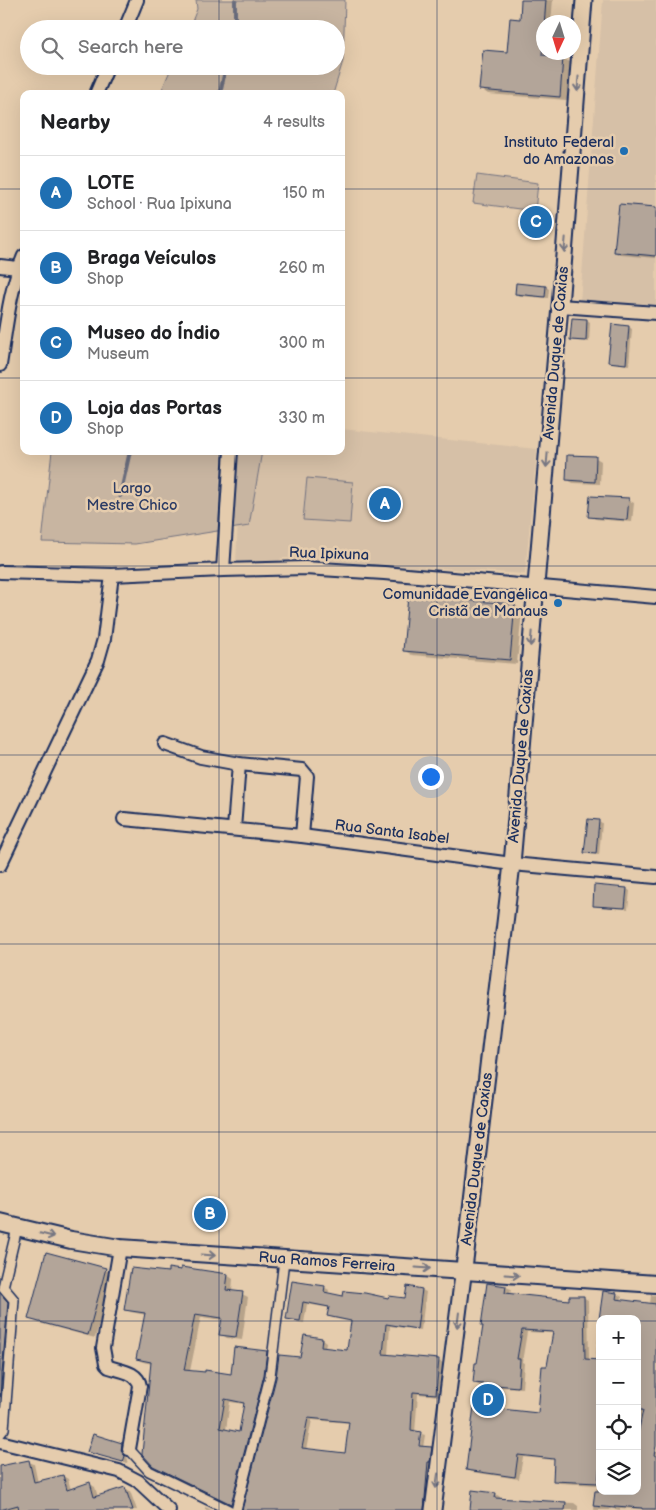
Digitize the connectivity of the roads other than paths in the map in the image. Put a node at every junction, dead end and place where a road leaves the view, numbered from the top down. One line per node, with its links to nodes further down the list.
1 (137, 0): 3 (street)
2 (584, 0): 9 (street, Avenida Duque de Caxias, one-way to 9)
3 (129, 20)
4 (104, 75): 5 (street)
5 (98, 90)
6 (20, 264): 8 (street)
7 (0, 266): 8 (street)
8 (18, 268): 11 (street)
9 (560, 306): 10 (street); 16 (street, Avenida Duque de Caxias, one-way to 16)
10 (656, 314)
11 (0, 365)
12 (231, 455): 13 (street)
13 (223, 570): 15 (street, Rua Ipixuna); 16 (street, Rua Ipixuna)
14 (0, 572): 15 (street, Rua Ipixuna)
15 (112, 575): 24 (street)
16 (536, 586): 17 (street, Rua Ipixuna); 23 (street, Avenida Duque de Caxias, one-way to 23)
17 (656, 597)
18 (165, 744): 19 (street)
19 (239, 764): 21 (street); 22 (street)
20 (124, 819): 21 (street, Rua Santa Isabel)
21 (234, 829): 22 (street, Rua Santa Isabel)
22 (302, 836): 23 (street, Rua Santa Isabel)
23 (512, 864): 25 (street, Rua Santa Isabel); 30 (street, Avenida Duque de Caxias)
24 (0, 865)
25 (656, 877)
26 (0, 1223): 27 (main road, Rua Ramos Ferreira)
27 (17, 1228): 28 (main road, Rua Ramos Ferreira, one-way to 28); 32 (street)
28 (120, 1248): 29 (main road, Rua Ramos Ferreira, one-way to 29); 34 (street)
29 (284, 1260): 30 (main road, Rua Ramos Ferreira, one-way to 30); 37 (street)
30 (464, 1272): 31 (main road, Rua Ramos Ferreira, one-way to 31); 38 (street, Avenida Duque de Caxias, one-way to 38)
31 (656, 1284)
32 (0, 1434)
33 (0, 1442): 35 (street)
34 (129, 1448): 36 (street)
35 (169, 1510)
36 (229, 1510)
37 (236, 1510)
38 (433, 1510)

